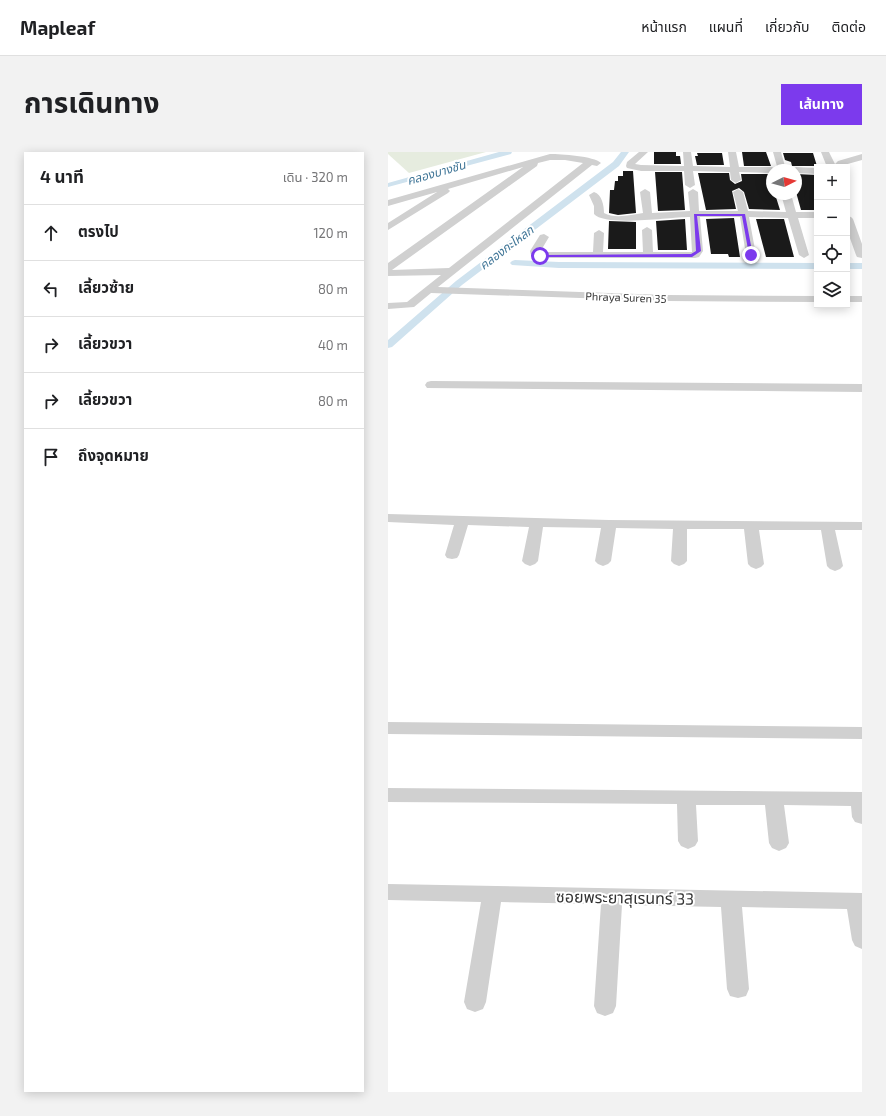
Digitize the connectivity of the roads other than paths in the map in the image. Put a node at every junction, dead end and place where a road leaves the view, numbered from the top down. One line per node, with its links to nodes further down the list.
1 (644, 152): 12 (street)
2 (688, 152): 13 (street)
3 (732, 152): 14 (street)
4 (777, 152): 9 (street)
5 (825, 152): 10 (street)
6 (862, 157): 11 (street)
7 (593, 159): 8 (street); 41 (street)
8 (535, 160): 19 (street); 40 (street)
9 (780, 164)
10 (831, 164)
11 (839, 164)
12 (641, 168): 13 (street); 18 (street)
13 (689, 169): 14 (street); 26 (street)
14 (735, 170): 15 (street); 25 (street)
15 (766, 170)
16 (802, 170): 17 (street)
17 (814, 171)
18 (642, 179)
19 (447, 185): 23 (street); 31 (street)
20 (645, 192): 30 (street)
21 (594, 195): 30 (street)
22 (788, 200): 27 (street)
23 (389, 202): 24 (street)
24 (388, 213)
25 (744, 214): 26 (street); 27 (street); 35 (street)
26 (695, 215): 30 (street); 39 (street)
27 (792, 215): 28 (street); 36 (street)
28 (814, 215)
29 (851, 215): 37 (street)
30 (648, 216)
31 (388, 227)
32 (648, 230): 39 (street)
33 (599, 233): 38 (street)
34 (544, 236): 38 (street)
35 (751, 255)
36 (804, 255)
37 (861, 255)
38 (598, 256): 39 (street)
39 (648, 256)
40 (388, 268)
41 (452, 271): 42 (street); 43 (street)
42 (388, 273)
43 (432, 290): 44 (street, Phraya Suren 35); 47 (street)
44 (814, 299)
45 (850, 299): 46 (street)
46 (862, 299)
47 (388, 306)
48 (432, 385): 49 (street)
49 (862, 388)
50 (388, 518): 51 (street)
51 (462, 521): 52 (street); 58 (street)
52 (537, 522): 53 (street); 59 (street)
53 (609, 524): 54 (street); 60 (street)
54 (680, 524): 55 (street); 61 (street)
55 (751, 525): 56 (street); 62 (street)
56 (827, 526): 57 (street); 63 (street)
57 (862, 526)
58 (452, 555)
59 (530, 561)
60 (603, 561)
61 (679, 561)
62 (756, 564)
63 (835, 566)
64 (388, 728): 65 (street)
65 (862, 733)
66 (388, 795): 67 (street)
67 (686, 797): 68 (street); 70 (street)
68 (774, 798): 69 (street); 71 (street)
69 (861, 805)
70 (688, 841)
71 (779, 843)
72 (388, 892): 73 (street, ซอยพระยาสุเรนทร์ 33)
73 (492, 895): 74 (street, ซอยพระยาสุเรนทร์ 33); 79 (street)
74 (612, 897): 75 (street, ซอยพระยาสุเรนทร์ 33); 80 (street)
75 (731, 899): 76 (street, ซอยพระยาสุเรนทร์ 33); 78 (street)
76 (859, 901): 77 (street)
77 (862, 940)
78 (738, 989)
79 (474, 1002)
80 (605, 1006)

